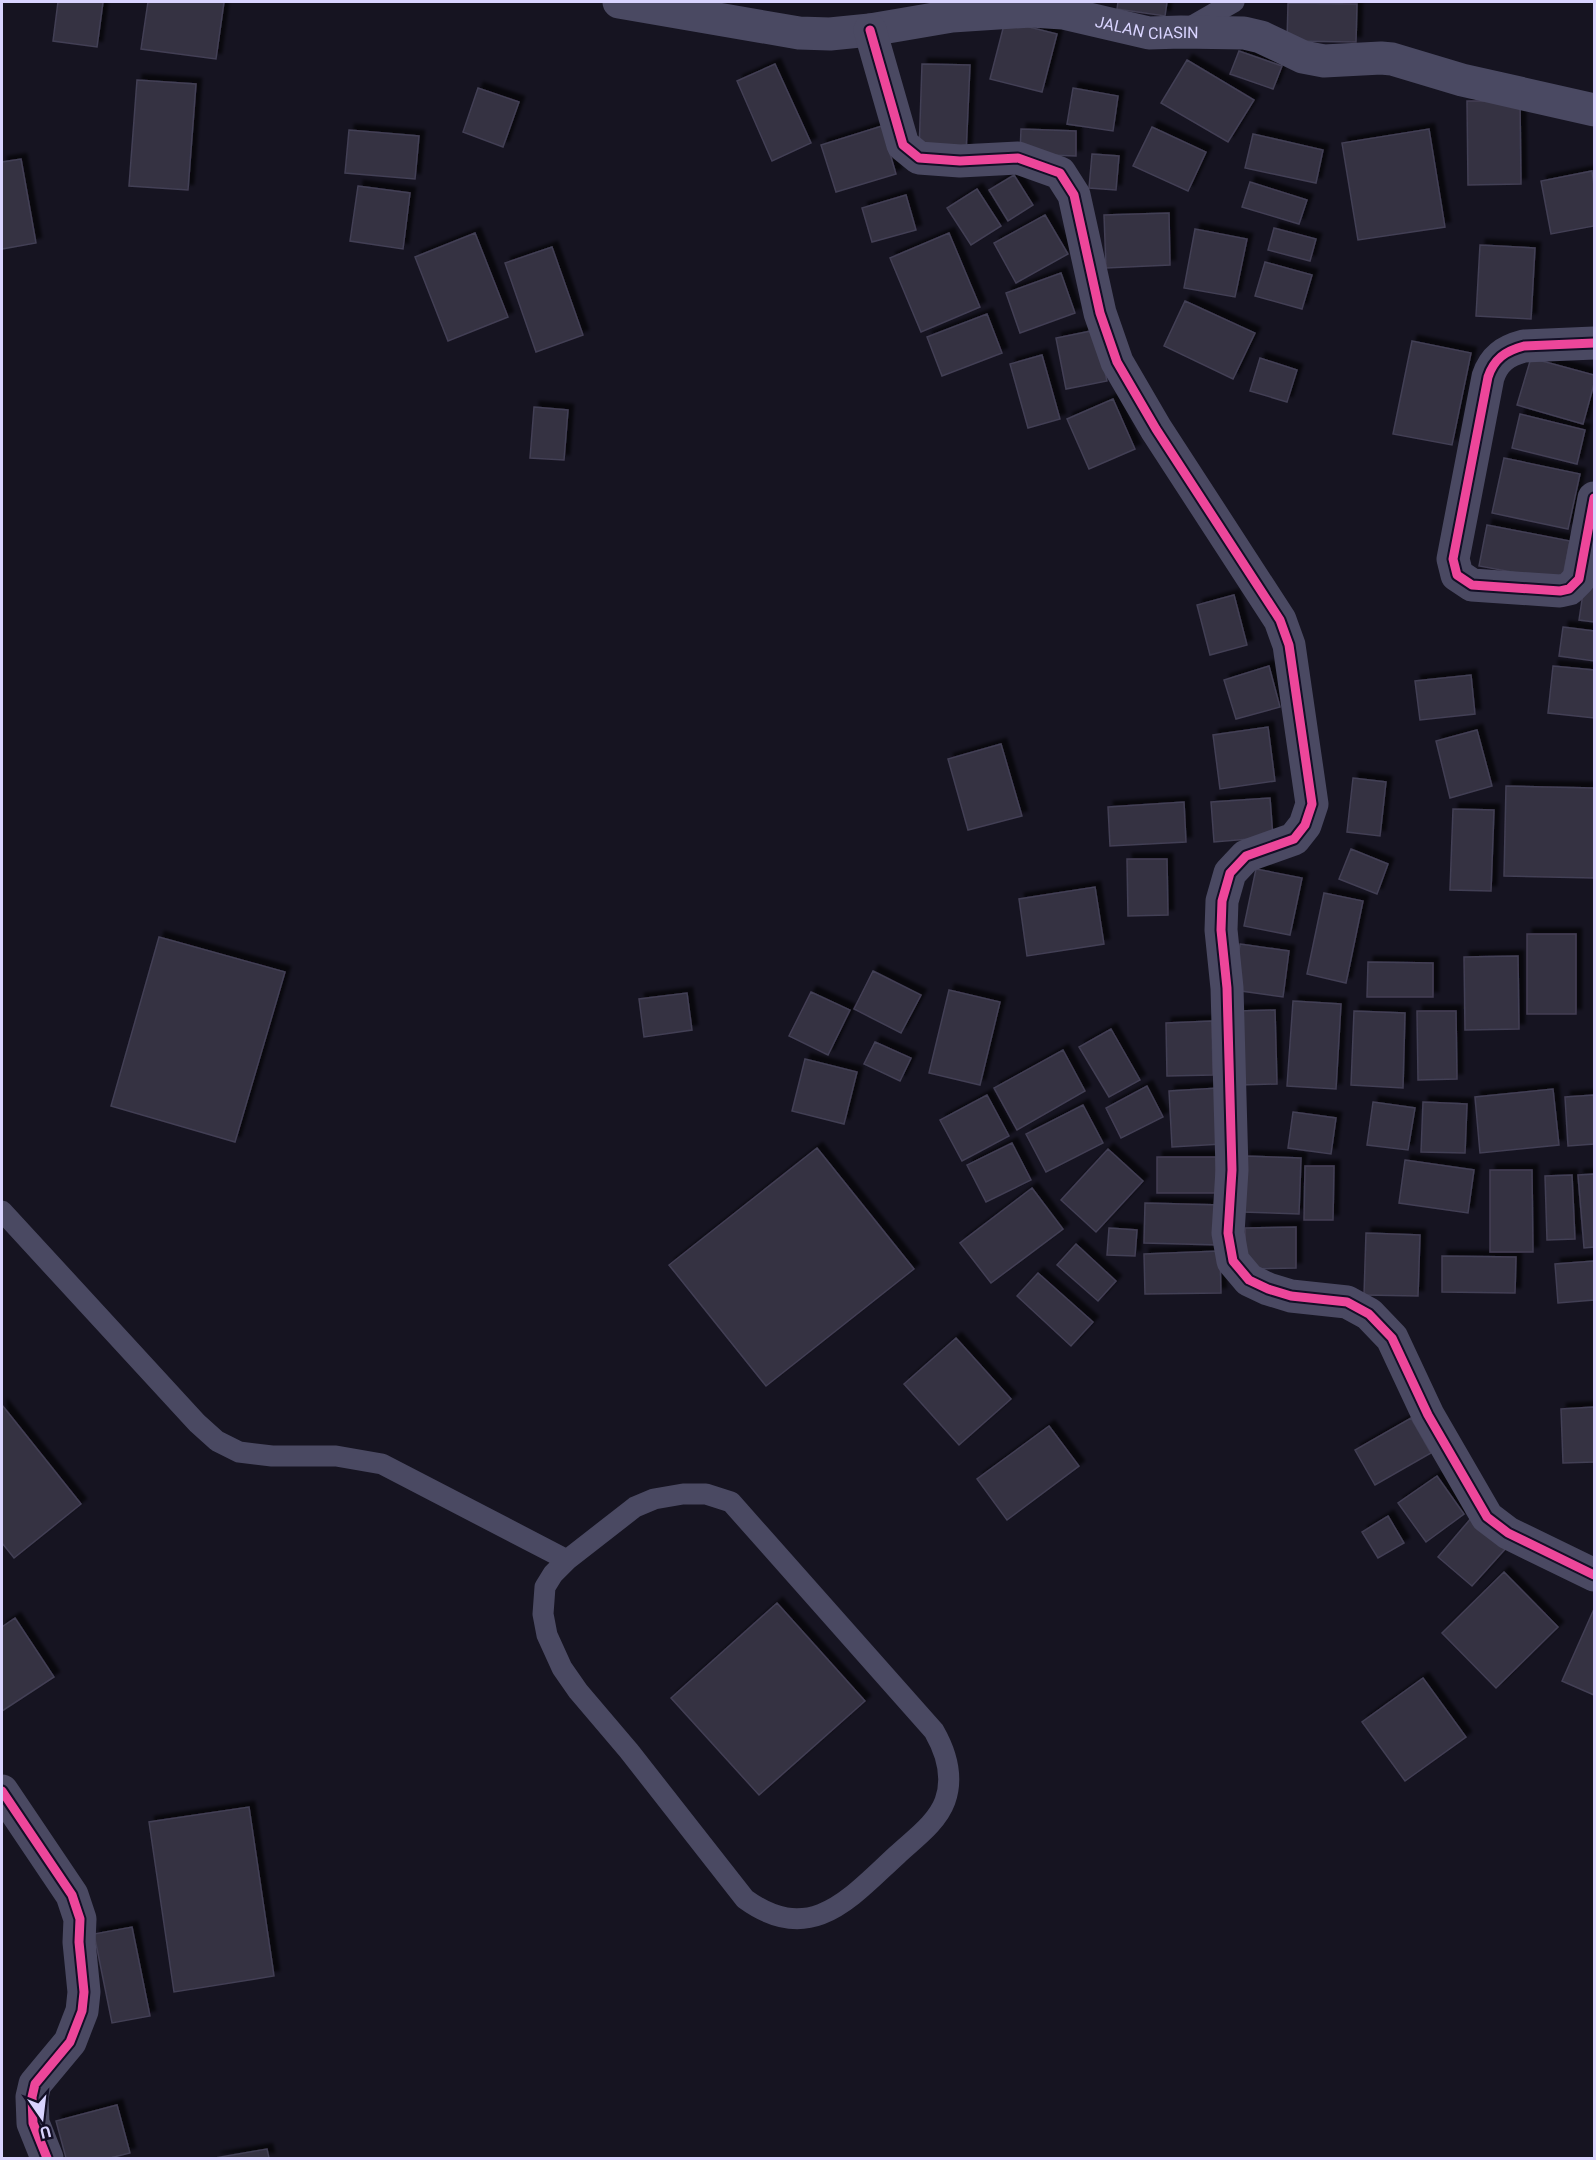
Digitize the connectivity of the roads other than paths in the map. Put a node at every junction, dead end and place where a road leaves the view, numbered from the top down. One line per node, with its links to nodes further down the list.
1 (620, 2): 3 (street, JALAN CIASIN)
2 (1234, 2): 4 (lane)
3 (870, 30): 4 (street, JALAN CIASIN); 10 (street)
4 (1182, 32): 5 (street, JALAN CIASIN)
5 (1594, 110)
6 (1594, 343): 7 (street)
7 (1594, 498)
8 (2, 1211): 9 (lane)
9 (567, 1560): 9 (lane)
10 (1594, 1575)
11 (2, 1791): 12 (street)
12 (47, 2158)

